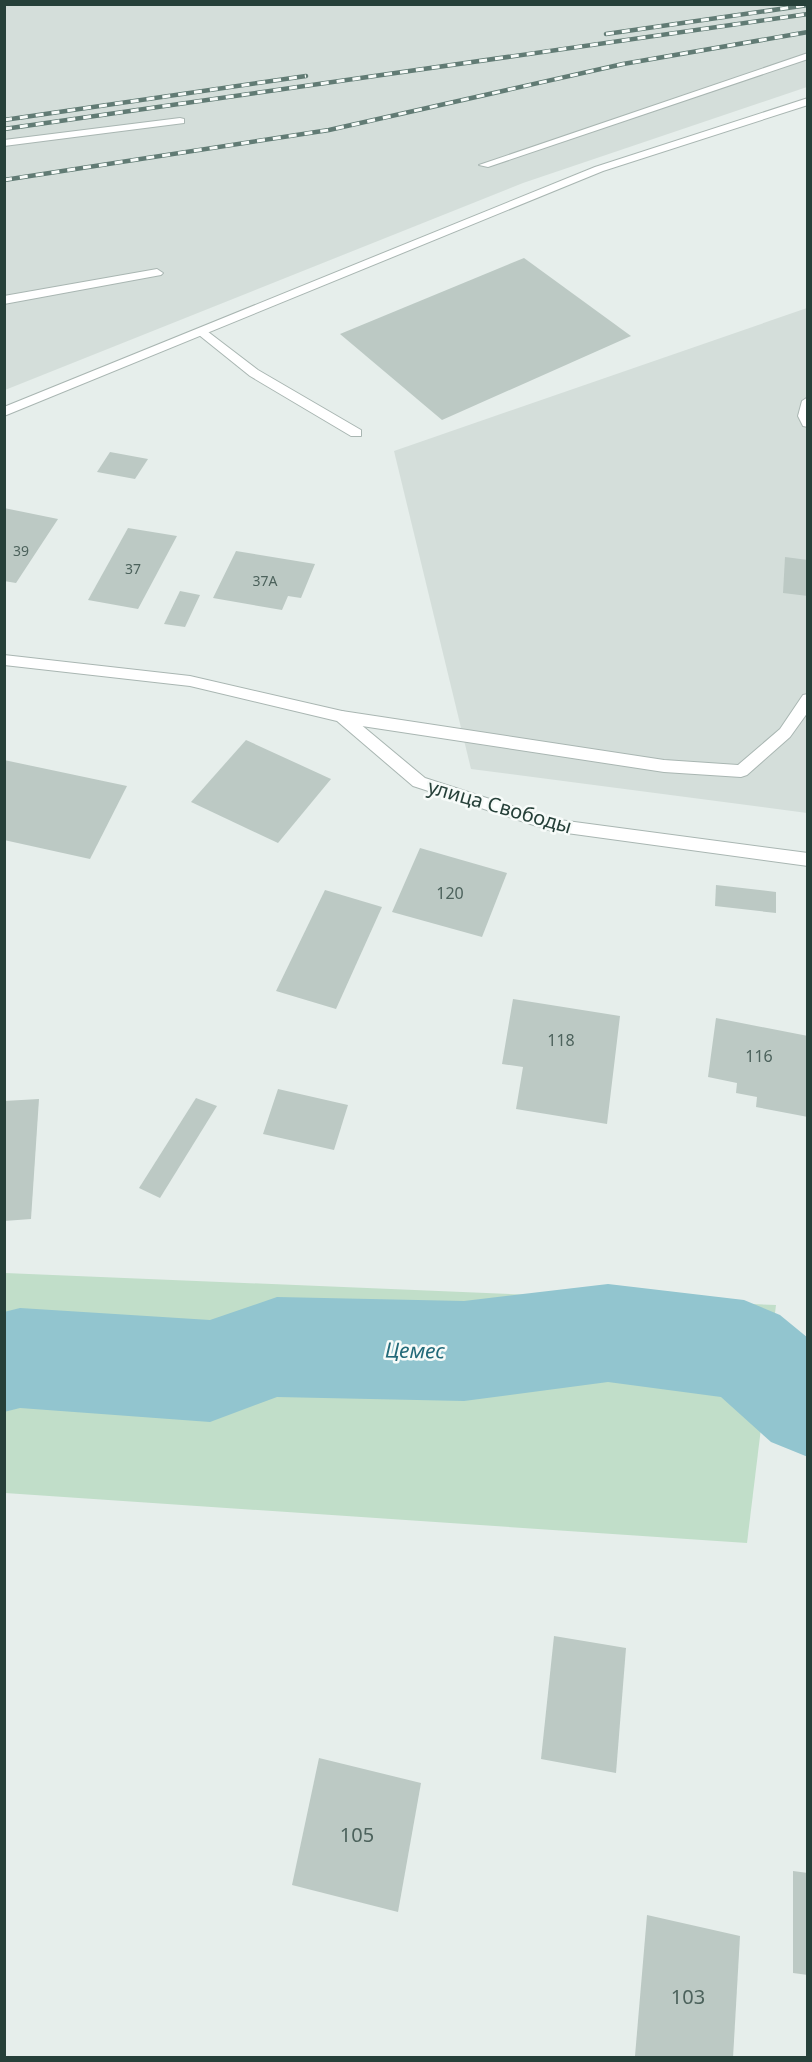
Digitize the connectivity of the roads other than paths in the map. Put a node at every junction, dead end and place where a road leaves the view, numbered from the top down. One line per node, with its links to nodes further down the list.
1 (807, 56): 5 (street)
2 (807, 101): 8 (street)
3 (180, 121): 4 (street)
4 (4, 143)
5 (484, 165)
6 (158, 273): 7 (street)
7 (4, 300)
8 (203, 332): 10 (street); 12 (street)
9 (807, 401): 11 (street)
10 (4, 412)
11 (807, 423)
12 (356, 433)
13 (4, 660): 15 (street, улица Свободы)
14 (807, 699): 15 (street)
15 (342, 717): 16 (street, улица Свободы)
16 (807, 860)

